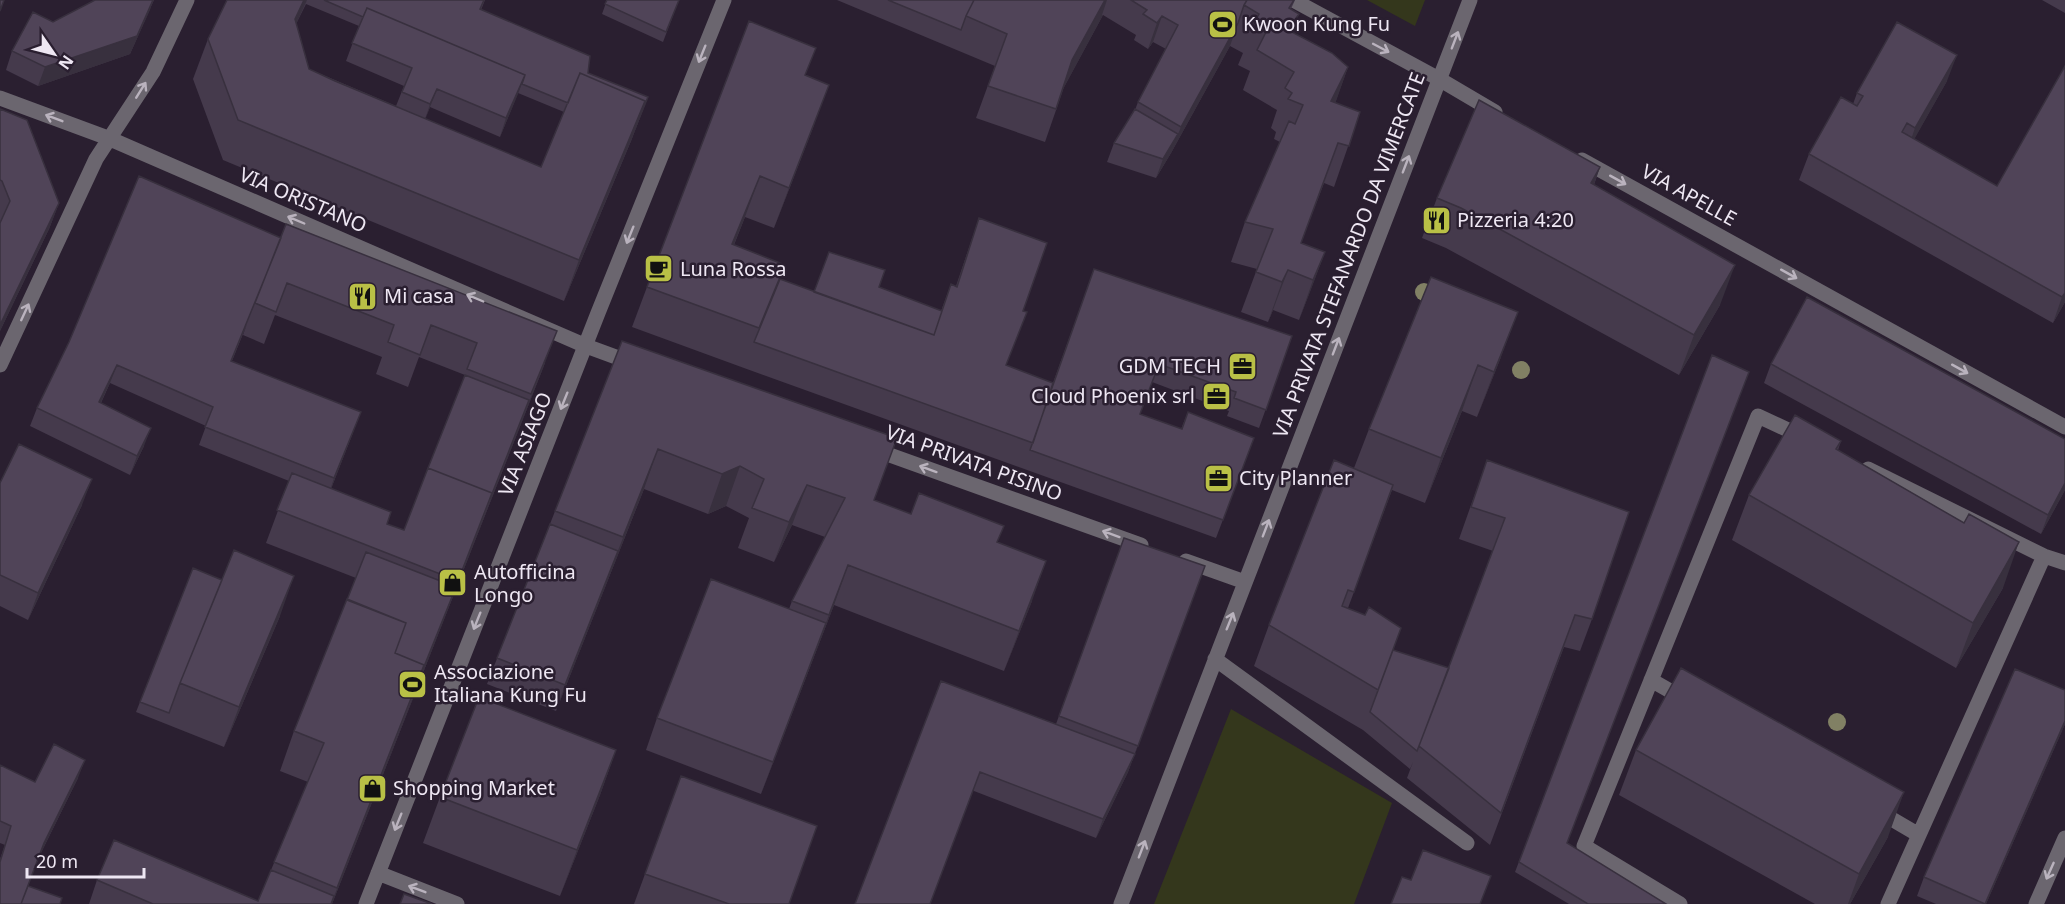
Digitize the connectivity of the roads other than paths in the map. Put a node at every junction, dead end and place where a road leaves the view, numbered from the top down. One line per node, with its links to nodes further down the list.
1 (187, 0): 8 (street, one-way to 1)
2 (724, 0): 10 (street, VIA ASIAGO, one-way to 10)
3 (1293, 0): 5 (street, one-way to 5)
4 (1470, 0): 5 (street, VIA PRIVATA STEFANARDO DA VIMERCATE, one-way to 4)
5 (1439, 79): 7 (street); 19 (street, VIA PRIVATA STEFANARDO DA VIMERCATE, one-way to 5)
6 (0, 98): 8 (street, VIA ORISTANO, one-way to 6)
7 (1505, 117)
8 (108, 138): 10 (street, VIA ORISTANO, one-way to 8); 11 (street, one-way to 8)
9 (1567, 152): 13 (street, VIA APELLE, one-way to 13)
10 (586, 346): 12 (street); 27 (street, VIA ASIAGO, one-way to 27)
11 (0, 365)
12 (654, 370)
13 (2065, 427)
14 (1811, 441): 21 (street)
15 (854, 442): 19 (street, VIA PRIVATA PISINO, one-way to 15)
16 (1854, 462): 17 (street)
17 (2044, 556): 18 (street); 24 (street)
18 (2065, 563)
19 (1245, 582): 20 (street, VIA PRIVATA STEFANARDO DA VIMERCATE, one-way to 19)
20 (1215, 659): 26 (street); 30 (street, VIA PRIVATA STEFANARDO DA VIMERCATE, one-way to 20)
21 (1652, 680): 22 (street); 31 (street)
22 (1703, 710)
23 (1868, 805): 24 (street)
24 (1919, 835): 32 (street)
25 (2065, 838): 33 (street, one-way to 33)
26 (1467, 843)
27 (378, 873): 28 (street, VIA ASIAGO); 29 (street, one-way to 27)
28 (366, 904)
29 (457, 904)
30 (1121, 904)
31 (1680, 904)
32 (1888, 904)
33 (2036, 904)

